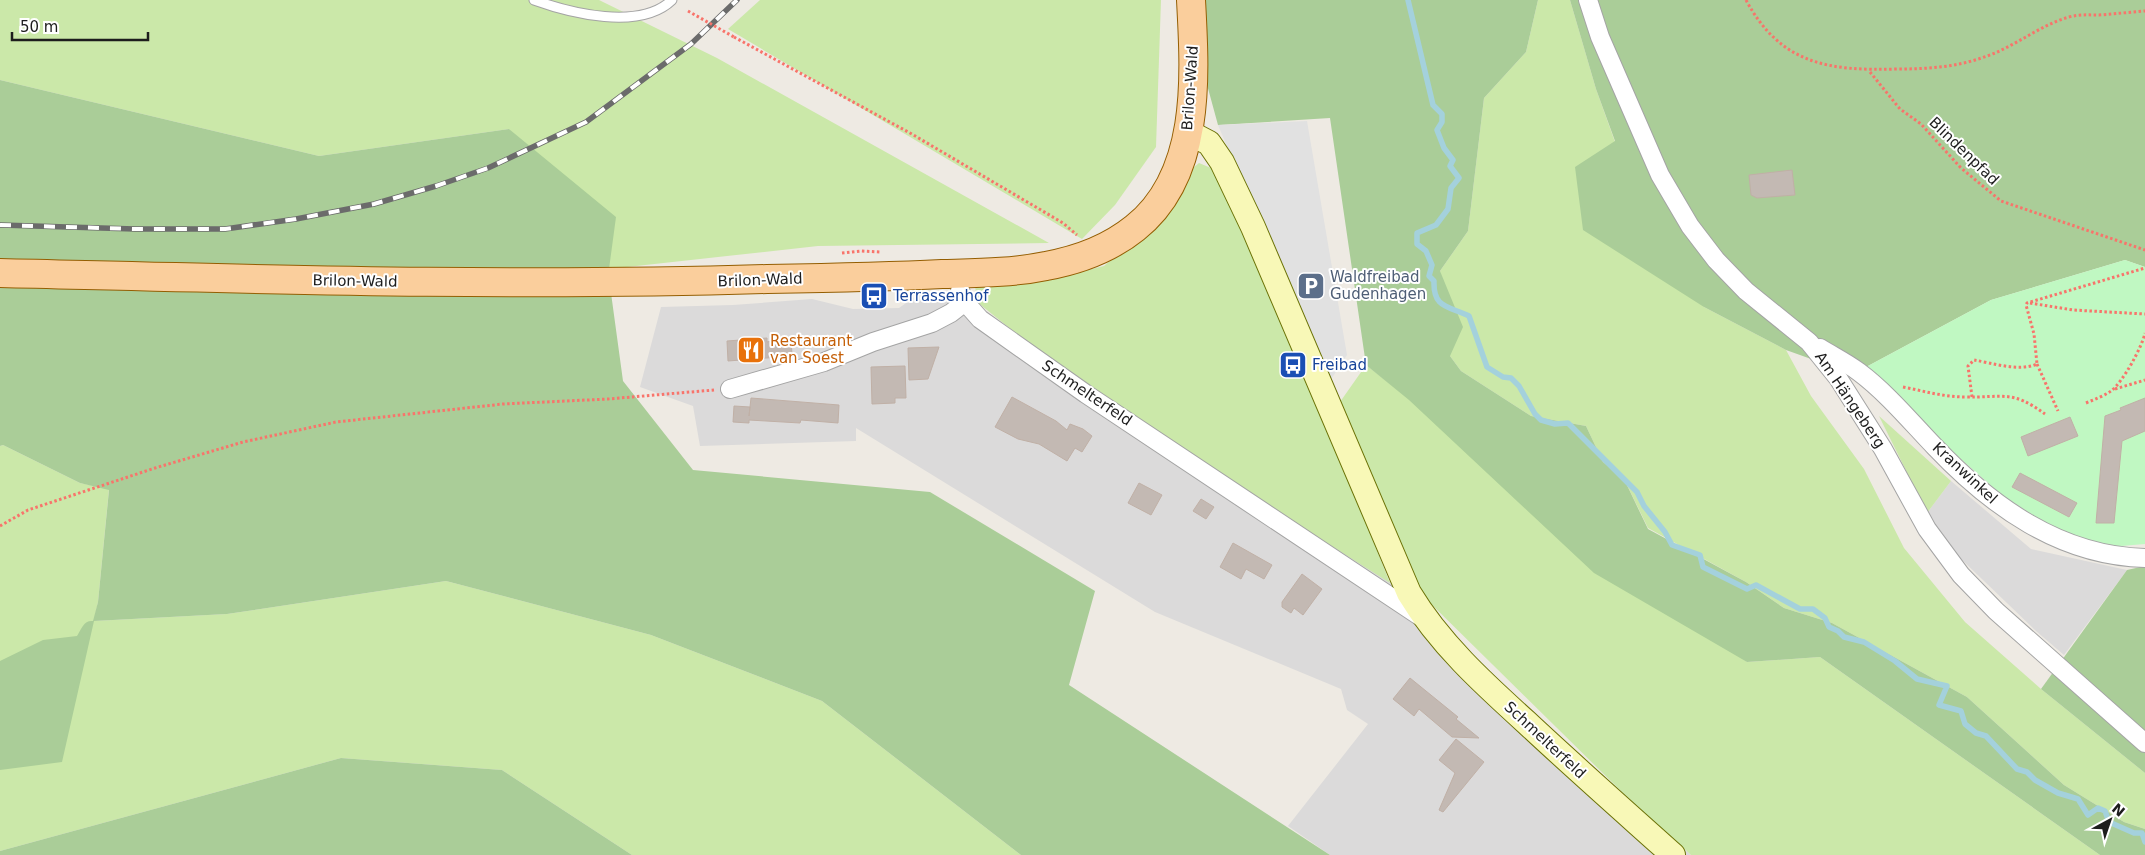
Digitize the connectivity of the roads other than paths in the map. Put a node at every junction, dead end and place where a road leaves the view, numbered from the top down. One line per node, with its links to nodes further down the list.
1 (534, 0): 4 (lane)
2 (1191, 0): 5 (main road, Brilon-Wald)
3 (1588, 0): 7 (street, Am Hängeberg)
4 (670, 1)
5 (1188, 132): 6 (main road, Brilon-Wald); 10 (main road, Schmelterfeld)
6 (0, 273)
7 (1809, 342): 9 (street, Kranwinkel); 11 (street, Am Hängeberg)
8 (730, 389): 10 (street, Schmelterfeld)
9 (2145, 558)
10 (1424, 618): 12 (main road, Schmelterfeld)
11 (2145, 743)
12 (1673, 855)

